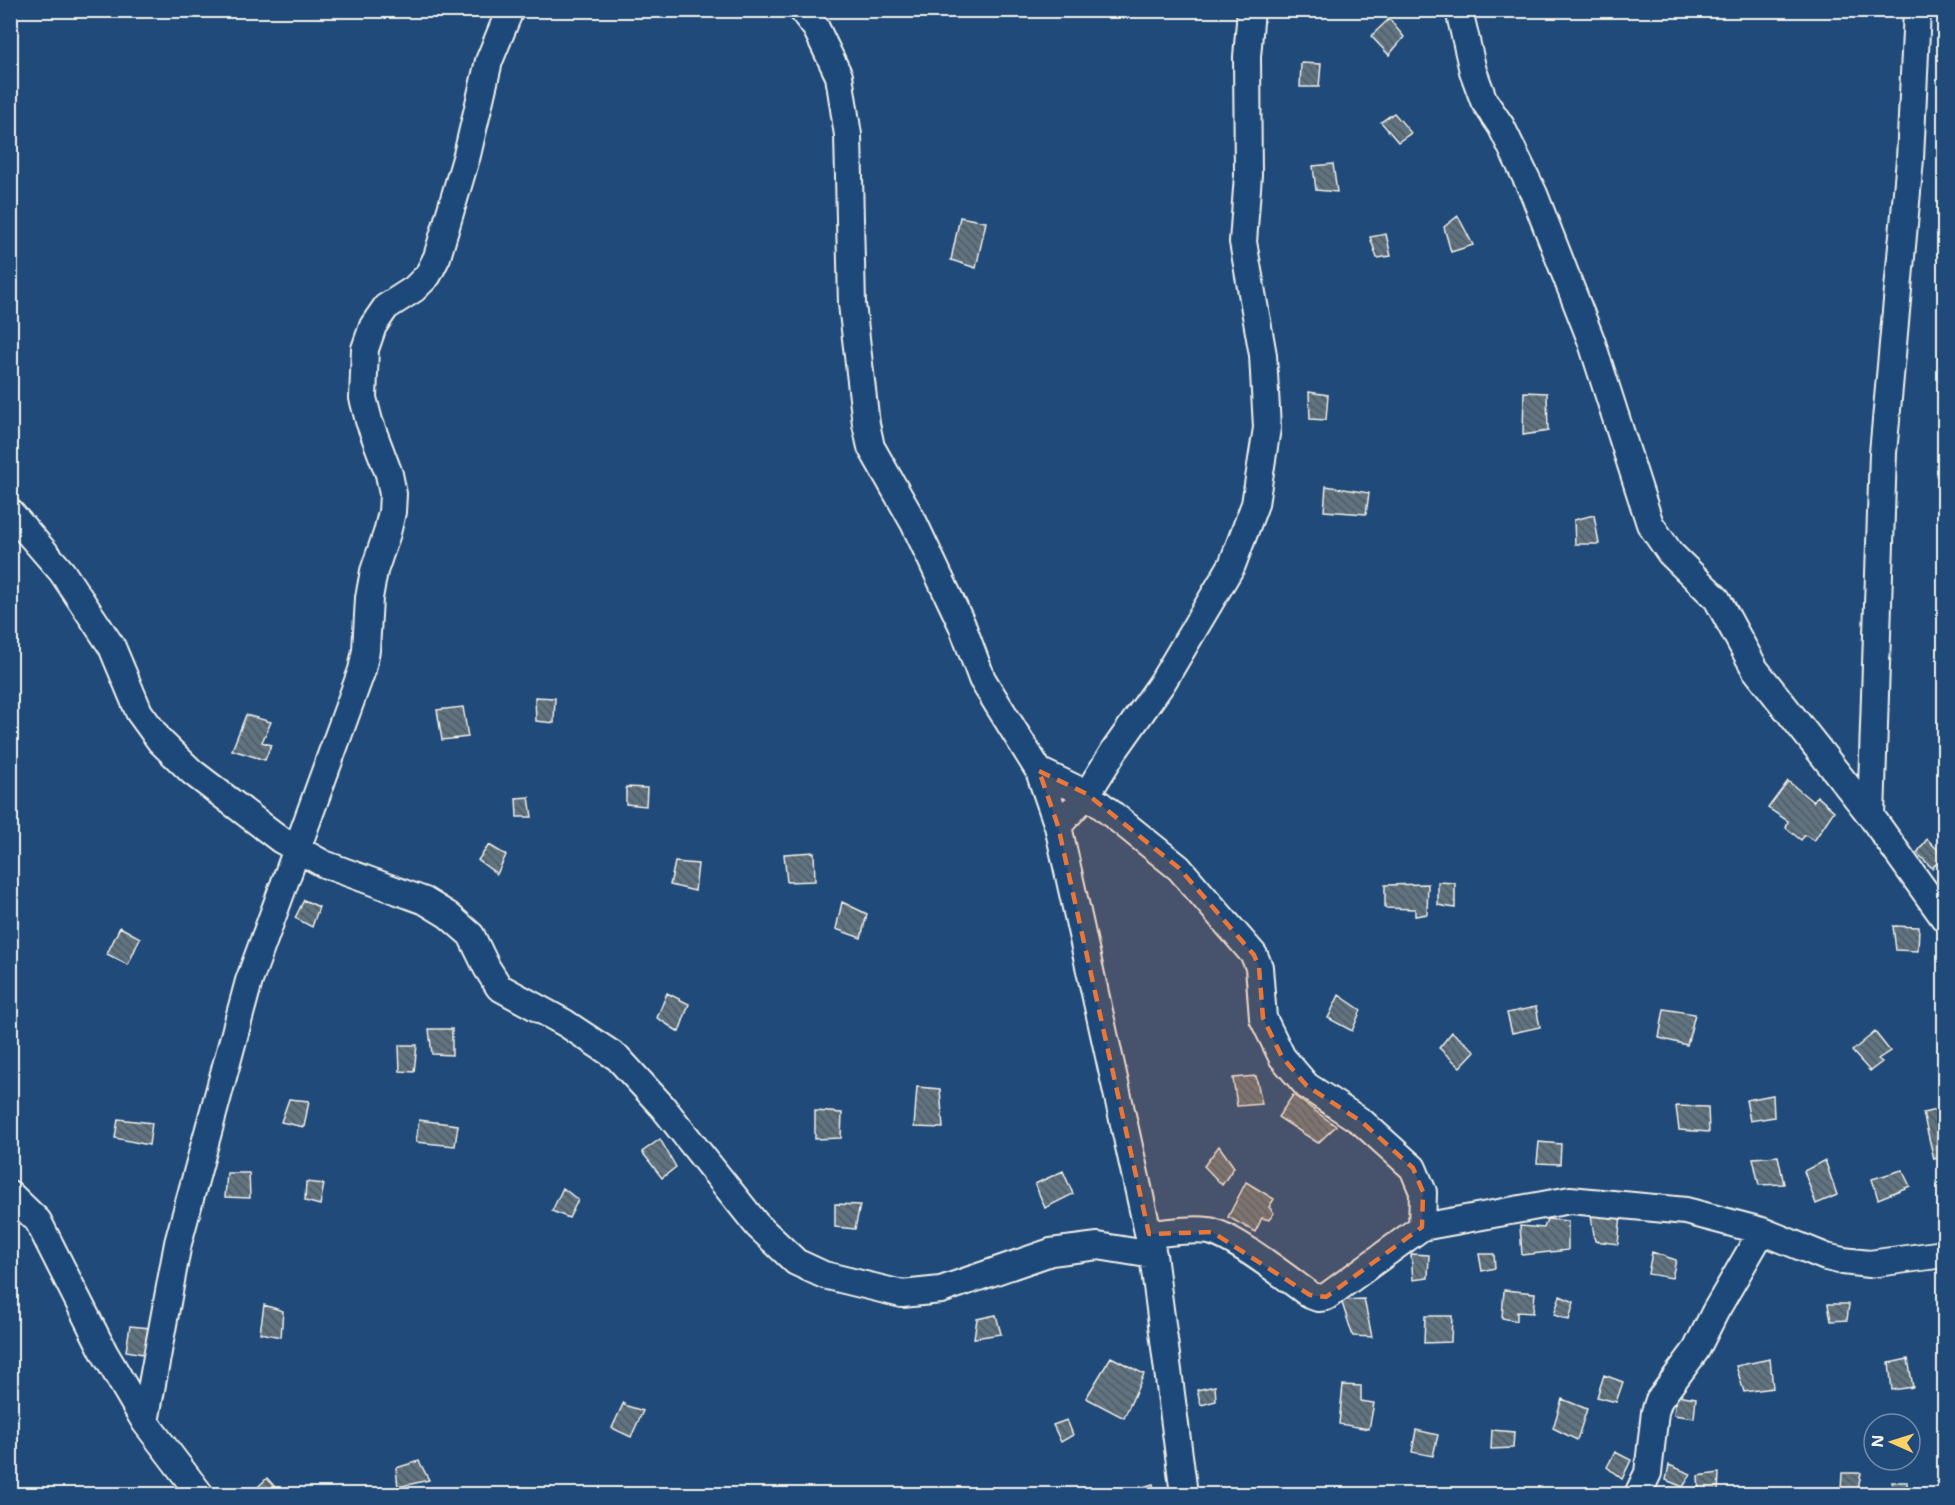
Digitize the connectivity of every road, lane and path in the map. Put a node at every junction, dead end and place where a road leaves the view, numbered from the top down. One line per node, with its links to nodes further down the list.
1 (510, 10): 11 (street)
2 (802, 10): 7 (street)
3 (1251, 10): 8 (street)
4 (1459, 10): 9 (street)
5 (1917, 10): 9 (street)
6 (10, 512): 11 (street)
7 (1039, 771): 8 (street); 10 (street)
8 (1087, 794): 10 (street); 14 (street)
9 (1871, 816): 12 (street)
10 (1058, 826): 16 (street)
11 (296, 848): 16 (street); 18 (street)
12 (1944, 918)
13 (10, 1194): 18 (street)
14 (1422, 1227): 15 (street); 16 (street)
15 (1762, 1231): 17 (street); 21 (street)
16 (1151, 1244): 20 (street)
17 (1944, 1254)
18 (145, 1422): 19 (street)
19 (200, 1494)
20 (1184, 1494)
21 (1638, 1494)

